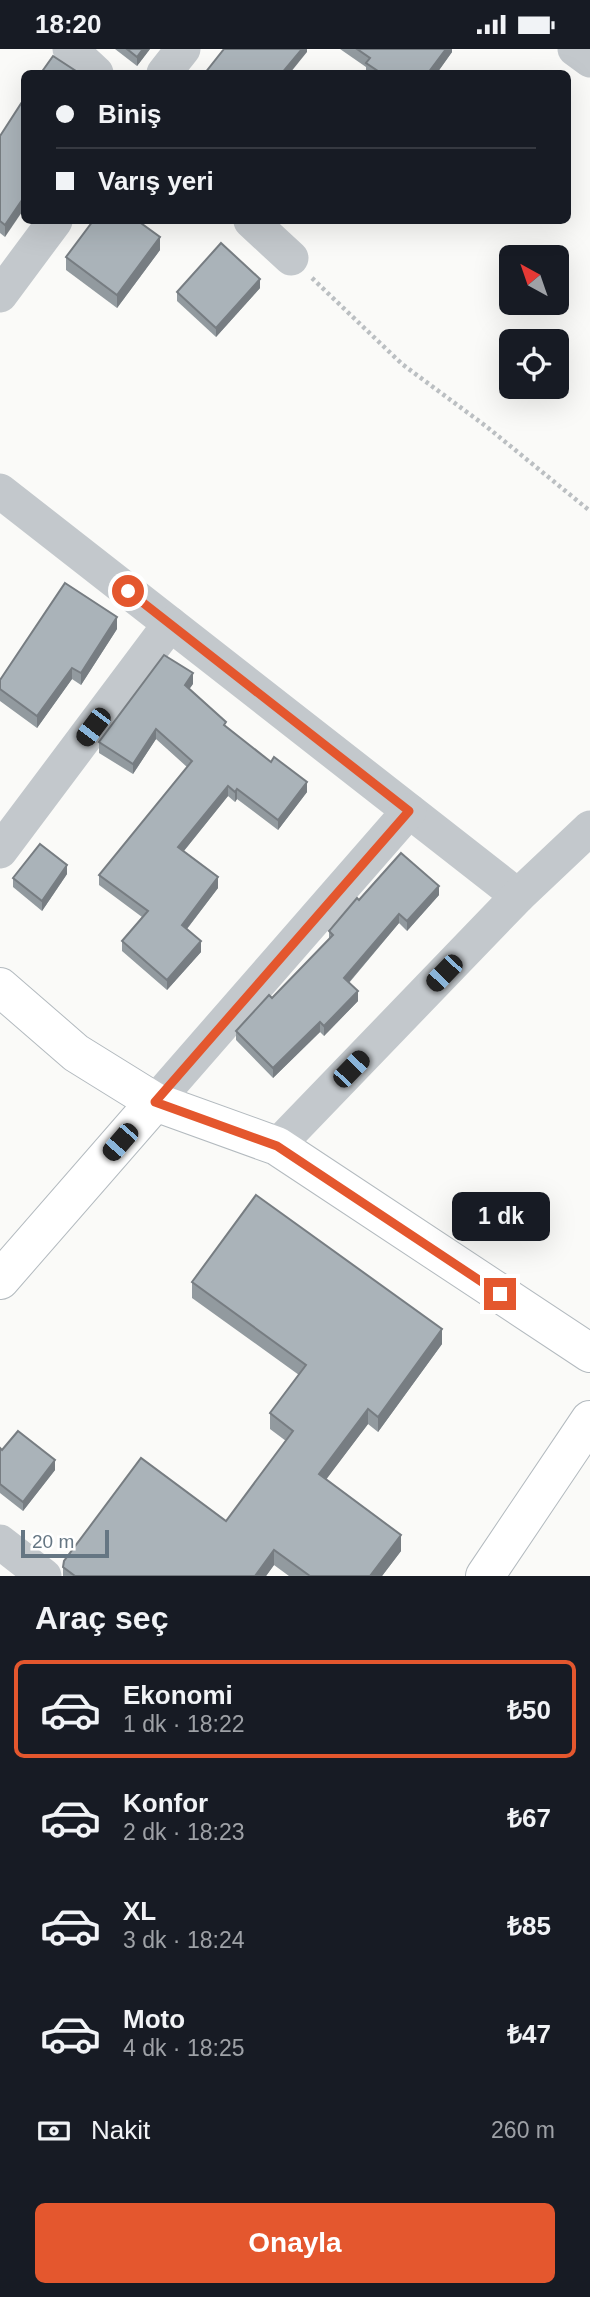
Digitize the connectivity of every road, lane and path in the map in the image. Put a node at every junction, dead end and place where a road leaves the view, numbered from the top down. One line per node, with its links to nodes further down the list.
1 (70, 49): 5 (street)
2 (183, 49): 6 (street)
3 (575, 49): 4 (street)
4 (590, 60)
5 (93, 70)
6 (166, 70)
7 (53, 224): 10 (street)
8 (254, 224): 9 (street)
9 (291, 258): 12 (path)
10 (0, 295)
11 (0, 491): 13 (street)
12 (590, 510)
13 (170, 624): 14 (street); 16 (street)
14 (409, 811): 17 (street); 19 (street)
15 (590, 828): 17 (street)
16 (0, 851)
17 (518, 896): 20 (street)
18 (0, 987): 19 (street)
19 (155, 1102): 20 (street); 21 (street)
20 (277, 1146): 22 (street)
21 (0, 1280)
22 (590, 1353)
23 (590, 1420): 26 (street)
24 (0, 1542): 25 (street)
25 (44, 1576)
26 (485, 1576)

